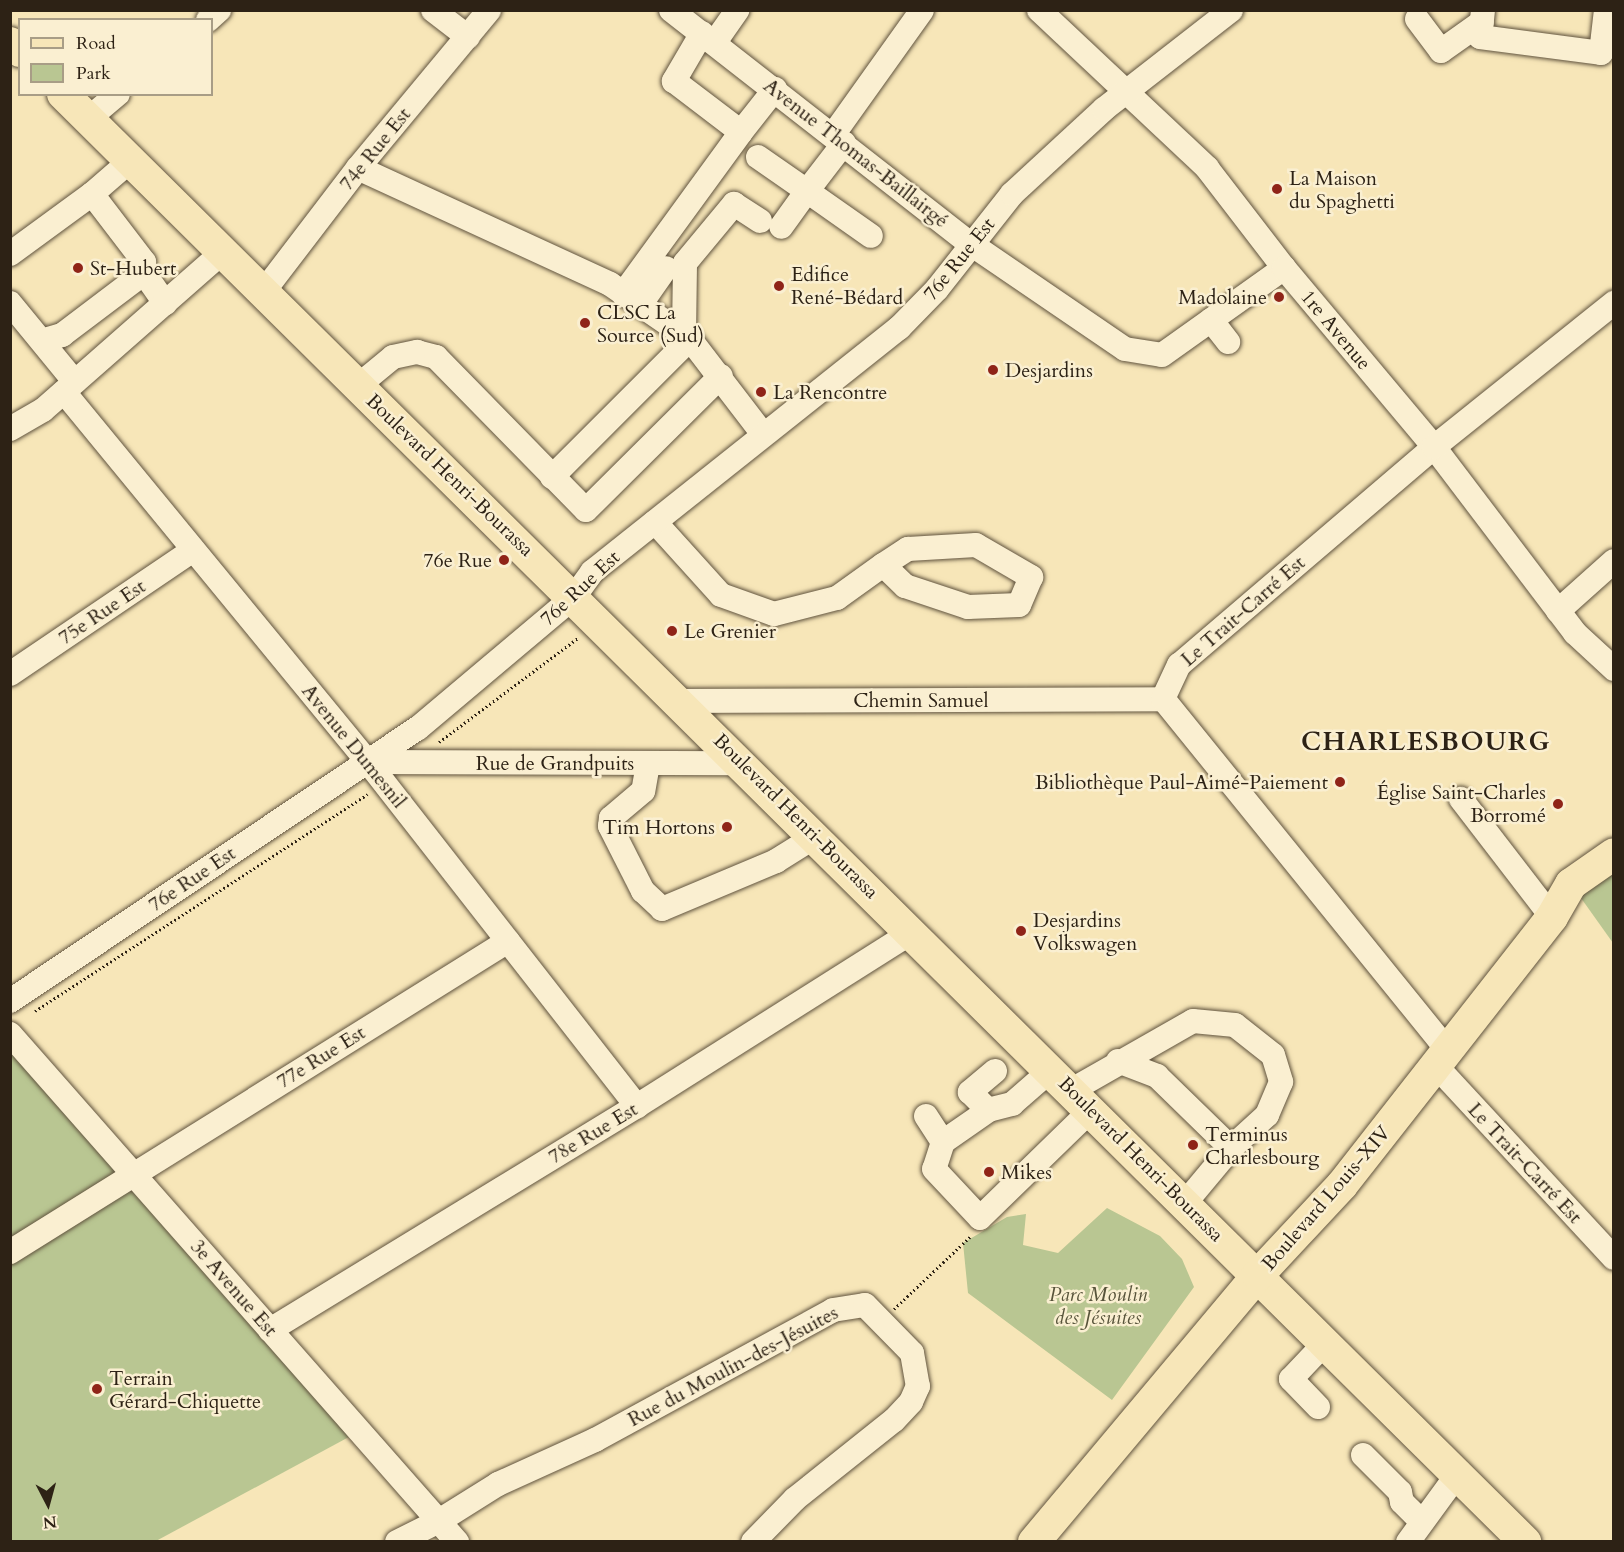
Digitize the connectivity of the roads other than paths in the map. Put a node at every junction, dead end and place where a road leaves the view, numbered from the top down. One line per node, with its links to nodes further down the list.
1 (433, 10): 11 (street)
2 (489, 10): 11 (street, 74e Rue Est)
3 (671, 10): 12 (street, Avenue Thomas-Baillairgé)
4 (737, 10): 12 (street)
5 (922, 10): 19 (street)
6 (1039, 10): 14 (street, 1re Avenue)
7 (1231, 10): 14 (street, 76e Rue Est)
8 (1606, 10): 9 (street)
9 (1482, 16): 10 (street)
10 (1417, 19)
11 (468, 37): 22 (street, 74e Rue Est)
12 (709, 37): 13 (street, Avenue Thomas-Baillairgé); 18 (street)
13 (775, 89): 18 (street); 19 (street, Avenue Thomas-Baillairgé)
14 (1126, 92): 26 (street, 76e Rue Est); 30 (street, 1re Avenue)
15 (65, 96): 17 (main road, Boulevard Henri-Bourassa)
16 (116, 96): 17 (street)
17 (88, 119): 21 (main road, Boulevard Henri-Bourassa)
18 (741, 132): 33 (street)
19 (838, 139): 23 (street); 26 (street, Avenue Thomas-Baillairgé)
20 (758, 156): 23 (street)
21 (130, 160): 24 (street); 27 (main road, Boulevard Henri-Bourassa)
22 (358, 168): 32 (street, 74e Rue Est); 33 (street)
23 (807, 191): 25 (street); 38 (street)
24 (92, 194): 28 (street); 31 (street)
25 (871, 236)
26 (971, 244): 37 (street, Avenue Thomas-Baillairgé); 45 (street, 76e Rue Est)
27 (223, 252): 32 (main road, Boulevard Henri-Bourassa); 35 (street)
28 (10, 254)
29 (666, 268): 33 (street)
30 (1284, 268): 37 (street, Avenue Thomas-Baillairgé); 46 (street, 1re Avenue)
31 (137, 278): 35 (street); 39 (street)
32 (264, 291): 42 (main road, Boulevard Henri-Bourassa)
33 (632, 299): 38 (street)
34 (10, 303): 39 (street, Avenue Dumesnil)
35 (165, 303): 43 (street)
36 (1614, 303): 46 (street, Le Trait-Carré Est)
37 (1211, 320): 40 (street)
38 (687, 337): 41 (street); 47 (street)
39 (45, 340): 43 (street, Avenue Dumesnil)
40 (1228, 342)
41 (721, 376): 45 (street); 47 (street)
42 (359, 385): 47 (street); 52 (main road, Boulevard Henri-Bourassa)
43 (69, 387): 44 (street); 49 (street, Avenue Dumesnil)
44 (10, 429)
45 (763, 434): 48 (street, 76e Rue Est)
46 (1434, 447): 53 (street, 1re Avenue); 56 (street, Le Trait-Carré Est)
47 (552, 477)
48 (654, 522): 51 (street); 52 (street, 76e Rue Est)
49 (193, 550): 55 (street, 75e Rue Est); 58 (street, Avenue Dumesnil)
50 (1614, 561): 53 (street)
51 (883, 565): 51 (street)
52 (574, 597): 57 (main road, Boulevard Henri-Bourassa); 58 (street, 76e Rue Est)
53 (1558, 611): 54 (street, 1re Avenue)
54 (1614, 669)
55 (10, 674)
56 (1163, 699): 57 (street, Chemin Samuel); 69 (street, Le Trait-Carré Est)
57 (680, 701): 59 (main road, Boulevard Henri-Bourassa)
58 (368, 762): 60 (street, Rue de Grandpuits); 66 (street, Avenue Dumesnil); 67 (street, 76e Rue Est)
59 (742, 763): 60 (street, Rue de Grandpuits); 62 (main road, Boulevard Henri-Bourassa)
60 (648, 764): 62 (street)
61 (1461, 799): 64 (street)
62 (816, 836): 65 (main road, Boulevard Henri-Bourassa)
63 (1614, 854): 64 (main road, Boulevard Louis-XIV)
64 (1552, 917): 69 (main road, Boulevard Louis-XIV)
65 (912, 932): 72 (main road, Boulevard Henri-Bourassa); 73 (street, 78e Rue Est)
66 (508, 941): 73 (street, Avenue Dumesnil); 78 (street, 77e Rue Est)
67 (20, 1008)
68 (10, 1034): 78 (street, 3e Avenue Est)
69 (1443, 1059): 81 (street, Le Trait-Carré Est); 82 (main road, Boulevard Louis-XIV)
70 (1118, 1061): 72 (street); 77 (street); 77 (street)
71 (994, 1071): 74 (street)
72 (1071, 1090): 74 (street); 76 (street); 79 (main road, Boulevard Henri-Bourassa)
73 (637, 1106): 83 (street, 78e Rue Est)
74 (989, 1110): 76 (street)
75 (926, 1116): 76 (street)
76 (943, 1142)
77 (1231, 1148): 79 (street)
78 (133, 1173): 80 (street, 77e Rue Est); 83 (street, 3e Avenue Est)
79 (1185, 1203): 82 (main road, Boulevard Henri-Bourassa)
80 (10, 1252)
81 (1614, 1258)
82 (1258, 1275): 84 (main road, Boulevard Henri-Bourassa); 93 (main road, Boulevard Louis-XIV)
83 (270, 1330): 88 (street, 3e Avenue Est)
84 (1326, 1342): 85 (street); 87 (main road, Boulevard Henri-Bourassa)
85 (1318, 1407)
86 (1363, 1455): 89 (street)
87 (1459, 1472): 89 (street); 95 (main road, Boulevard Henri-Bourassa)
88 (439, 1521): 90 (street); 91 (street, 3e Avenue Est); 92 (street, Rue du Moulin-des-Jésuites)
89 (1422, 1522): 94 (street)
90 (397, 1542)
91 (457, 1542)
92 (753, 1542)
93 (1034, 1542)
94 (1408, 1542)
95 (1525, 1542)

